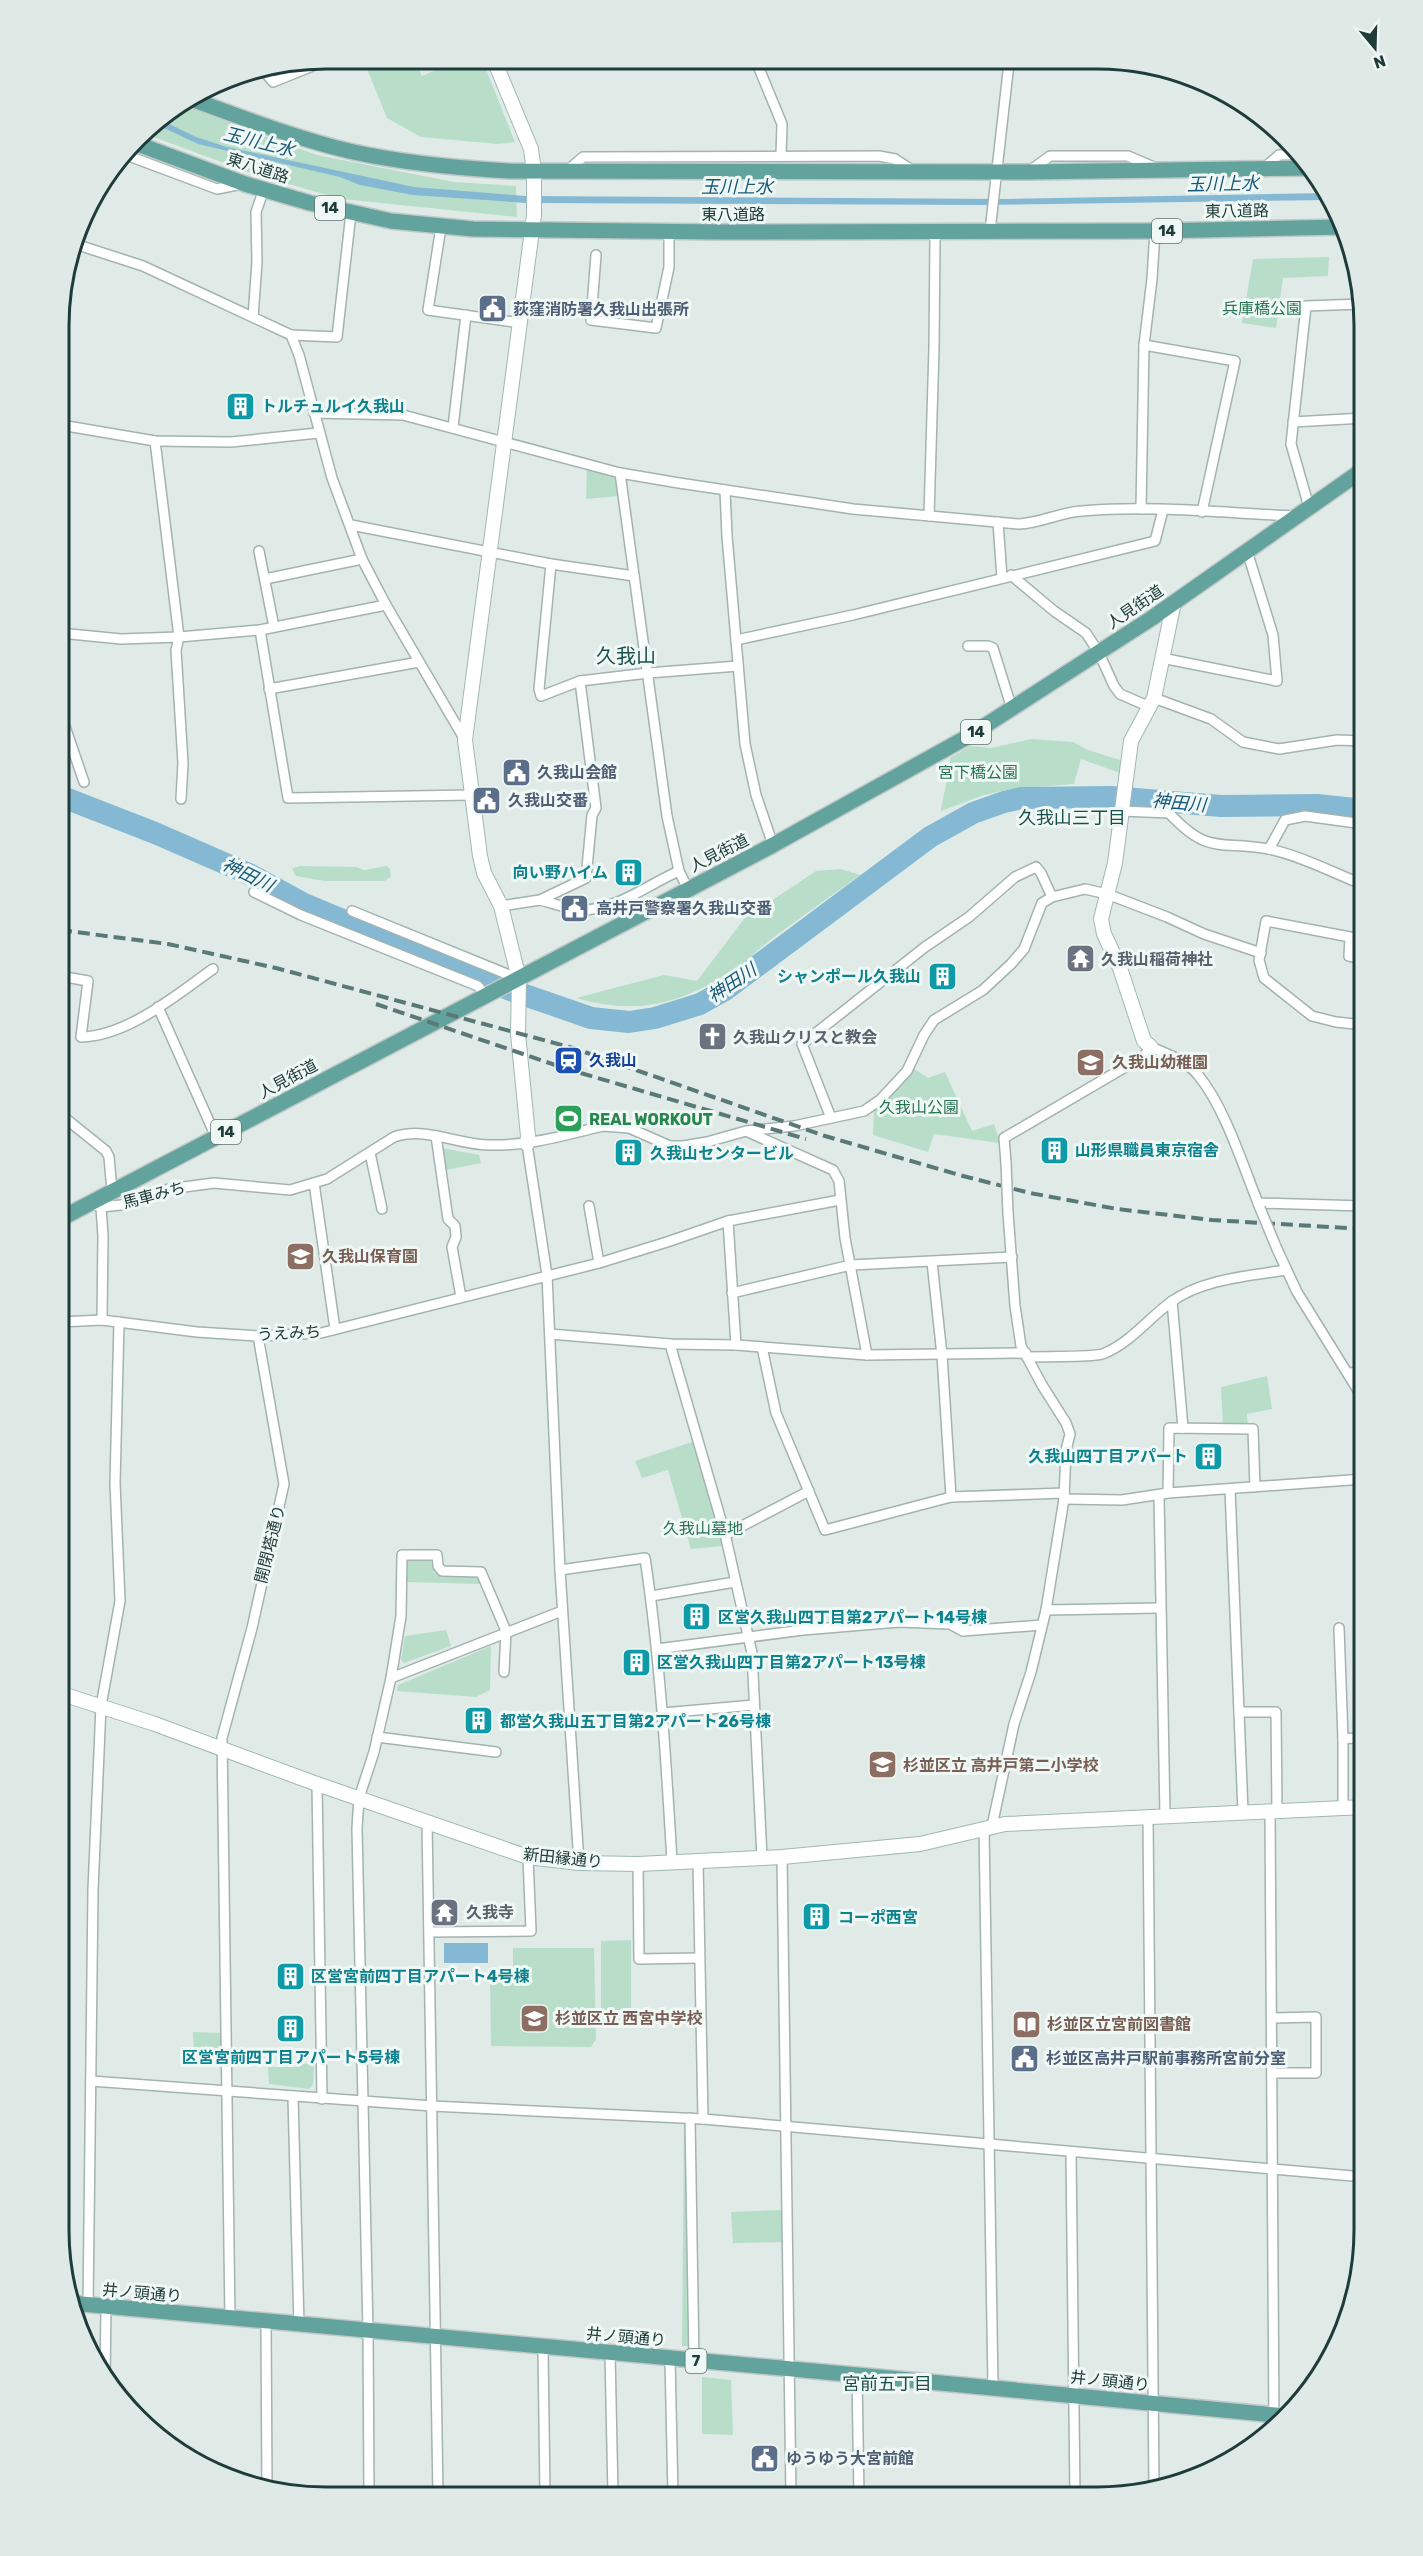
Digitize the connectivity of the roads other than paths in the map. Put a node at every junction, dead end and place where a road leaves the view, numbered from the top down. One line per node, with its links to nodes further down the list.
1 (498, 69): 15 (street)
2 (759, 69): 9 (street)
3 (1008, 69): 16 (street)
4 (300, 71): 5 (street)
5 (268, 76)
6 (199, 102): 15 (main road)
7 (142, 146): 17 (main road, 東八道路 / 14)
8 (1288, 155): 12 (street)
9 (781, 156): 13 (street); 14 (street)
10 (133, 157): 17 (street)
11 (1300, 168): 12 (main road)
12 (1263, 169): 16 (main road)
13 (567, 171): 14 (main road); 15 (main road)
14 (914, 171): 16 (main road)
15 (534, 172): 22 (street)
16 (997, 176): 24 (street)
17 (244, 184): 18 (main road, 東八道路 / 14)
18 (264, 189): 19 (main road, 東八道路 / 14); 31 (street)
19 (351, 213): 20 (main road, 東八道路 / 14); 33 (street)
20 (441, 227): 22 (main road, 東八道路 / 14); 30 (street)
21 (1334, 227): 25 (main road, 東八道路 / 14)
22 (532, 231): 26 (main road, 東八道路 / 14); 32 (street)
23 (930, 231): 24 (main road, 東八道路 / 14); 26 (main road, 東八道路 / 14); 50 (street)
24 (990, 231): 25 (main road, 東八道路 / 14)
25 (1155, 231): 34 (street)
26 (669, 232): 28 (street)
27 (82, 246): 31 (street)
28 (596, 255)
29 (1353, 304): 37 (street)
30 (466, 315): 32 (street); 39 (street)
31 (254, 317): 33 (street)
32 (521, 323): 42 (street)
33 (291, 335): 35 (street)
34 (1144, 345): 47 (street); 49 (street)
35 (314, 413): 39 (street); 40 (street)
36 (1354, 419): 37 (street)
37 (1293, 422): 46 (street)
38 (69, 425): 41 (street)
39 (453, 427): 42 (street)
40 (318, 433): 41 (street); 53 (street)
41 (155, 441): 67 (street)
42 (504, 442): 43 (street); 56 (street)
43 (620, 473): 45 (street); 59 (street)
44 (1354, 476): 46 (main road, 人見街道 / 14)
45 (725, 490): 50 (street); 68 (street)
46 (1309, 507): 51 (main road, 人見街道 / 14)
47 (1141, 509): 48 (street); 52 (street)
48 (1163, 510): 49 (street); 60 (street)
49 (1202, 512): 51 (street)
50 (929, 516): 52 (street)
51 (1295, 516): 55 (main road, 人見街道 / 14)
52 (998, 522): 60 (street)
53 (351, 525): 56 (street); 57 (street)
54 (259, 550): 61 (street)
55 (1247, 551): 62 (main road, 人見街道 / 14); 71 (street)
56 (490, 552): 58 (street); 80 (street)
57 (362, 559): 61 (street); 63 (street)
58 (551, 564): 59 (street); 75 (street)
59 (634, 576): 74 (street)
60 (1007, 577): 68 (street); 70 (street)
61 (265, 579): 64 (street)
62 (1174, 602): 70 (main road, 人見街道 / 14); 71 (street)
63 (386, 605): 64 (street); 72 (street)
64 (274, 627): 65 (street)
65 (260, 630): 67 (street); 76 (street)
66 (69, 634): 67 (street)
67 (179, 637): 84 (street)
68 (736, 640): 73 (street)
69 (968, 646): 78 (street)
70 (1099, 653): 77 (street); 78 (main road, 人見街道 / 14)
71 (1162, 658): 77 (street)
72 (419, 662): 76 (street); 80 (street)
73 (738, 666): 74 (street); 87 (street)
74 (648, 673): 75 (street); 89 (street)
75 (580, 681): 95 (street)
76 (269, 688): 83 (street)
77 (1152, 702): 81 (street); 85 (street)
78 (1012, 709): 87 (main road, 人見街道 / 14)
79 (69, 738): 82 (street)
80 (465, 740): 83 (street)
81 (1354, 741)
82 (84, 782)
83 (472, 795): 96 (street)
84 (181, 799)
85 (1122, 810): 88 (street); 93 (street)
86 (1354, 823): 88 (street)
87 (773, 845): 91 (main road, 人見街道 / 14)
88 (1269, 849): 90 (street)
89 (679, 871): 91 (street); 95 (street)
90 (1354, 881)
91 (688, 889): 102 (main road, 人見街道 / 14)
92 (254, 892): 103 (street)
93 (1107, 894): 94 (street); 98 (street); 106 (street)
94 (1052, 897): 107 (street); 107 (street)
95 (540, 900): 96 (street)
96 (501, 906): 102 (street)
97 (352, 911): 102 (street)
98 (1261, 953): 99 (street); 105 (street)
99 (1354, 957)
100 (213, 969): 104 (street)
101 (69, 978): 104 (street)
102 (518, 981): 103 (main road, 人見街道 / 14); 112 (street)
103 (490, 992): 111 (main road, 人見街道 / 14)
104 (158, 1008): 111 (street)
105 (1354, 1024)
106 (1151, 1047): 118 (street); 124 (street, bridge)
107 (831, 1118): 109 (street)
108 (69, 1121): 115 (street)
109 (746, 1131): 112 (street); 116 (street)
110 (436, 1136): 112 (street); 113 (street); 131 (street)
111 (216, 1137): 115 (main road, 人見街道 / 14)
112 (527, 1144): 129 (street)
113 (370, 1153): 114 (street); 121 (street)
114 (314, 1183): 117 (street, 馬車みち); 136 (street)
115 (112, 1191): 117 (main road, 人見街道 / 14)
116 (840, 1200): 123 (street, うえみち); 127 (street)
117 (95, 1205): 122 (main road, 人見街道 / 14); 133 (street)
118 (1259, 1205): 120 (street); 128 (street, bridge)
119 (589, 1206): 126 (street)
120 (1354, 1206)
121 (382, 1209)
122 (69, 1215)
123 (728, 1221): 126 (street, うえみち); 130 (street)
124 (1012, 1257): 125 (street); 143 (street)
125 (932, 1262): 127 (street); 142 (street)
126 (599, 1263): 129 (street, うえみち)
127 (851, 1265): 130 (street); 144 (street)
128 (1286, 1270): 132 (street); 146 (street)
129 (548, 1275): 131 (street, うえみち); 137 (street)
130 (732, 1293): 140 (street)
131 (461, 1297): 136 (street, うえみち)
132 (1172, 1301): 143 (street); 148 (street)
133 (102, 1320): 134 (street, うえみち); 135 (street, うえみち)
134 (69, 1322)
135 (119, 1322): 138 (street, うえみち); 172 (street)
136 (335, 1329): 138 (street, うえみち)
137 (550, 1334): 139 (street); 157 (street)
138 (258, 1336): 178 (street, 開閉塔通り)
139 (670, 1344): 140 (street); 156 (street)
140 (736, 1345): 141 (street)
141 (762, 1347): 144 (street); 152 (street)
142 (942, 1355): 143 (street); 144 (street); 155 (street)
143 (1026, 1355): 154 (street)
144 (867, 1356)
145 (1354, 1372): 146 (street)
146 (1347, 1374): 147 (street)
147 (1354, 1385)
148 (1183, 1428): 150 (street); 153 (street)
149 (1354, 1480): 150 (street)
150 (1255, 1487): 151 (street)
151 (1230, 1489): 153 (street); 173 (street)
152 (809, 1491): 155 (street); 156 (street)
153 (1163, 1495): 154 (street); 160 (street)
154 (1064, 1496): 155 (street); 161 (street)
155 (951, 1497)
156 (725, 1535): 158 (street)
157 (560, 1570): 159 (street); 162 (street)
158 (735, 1582): 159 (street); 166 (street)
159 (651, 1596): 167 (street)
160 (1159, 1608): 161 (street); 186 (street)
161 (1046, 1610): 163 (street)
162 (562, 1611): 165 (street); 195 (street)
163 (1042, 1625): 166 (street); 189 (street)
164 (1339, 1628): 177 (street)
165 (506, 1631): 168 (street); 169 (street); 169 (street)
166 (749, 1637): 167 (street); 171 (street)
167 (657, 1649): 174 (street)
168 (504, 1672)
169 (391, 1678): 175 (street)
170 (69, 1696): 172 (street, 新田縁通り)
171 (754, 1705): 174 (street); 192 (street)
172 (100, 1706): 178 (street, 新田縁通り); 201 (street)
173 (1239, 1712): 184 (street); 185 (street)
174 (663, 1713): 194 (street)
175 (377, 1737): 179 (street); 181 (street)
176 (1354, 1738): 177 (street)
177 (1343, 1739): 183 (street)
178 (223, 1750): 180 (street, 新田縁通り); 202 (street, 開閉塔通り)
179 (496, 1752)
180 (317, 1784): 181 (street, 新田縁通り); 204 (street)
181 (359, 1798): 188 (street, 新田縁通り); 205 (street)
182 (1354, 1807): 183 (street, 新田縁通り)
183 (1342, 1808): 184 (street, 新田縁通り)
184 (1274, 1811): 185 (street, 新田縁通り); 199 (street)
185 (1243, 1812): 186 (street, 新田縁通り)
186 (1165, 1816): 187 (street, 新田縁通り)
187 (1148, 1818): 189 (street, 新田縁通り); 212 (street)
188 (427, 1822): 190 (street, 新田縁通り); 197 (street)
189 (988, 1827): 191 (street, 新田縁通り); 210 (street)
190 (528, 1857): 195 (street, 新田縁通り); 197 (street)
191 (782, 1857): 192 (street, 新田縁通り); 209 (street)
192 (762, 1858): 193 (street, 新田縁通り)
193 (698, 1861): 194 (street, 新田縁通り); 198 (street)
194 (672, 1862): 196 (street, 新田縁通り)
195 (579, 1863): 196 (street, 新田縁通り)
196 (638, 1864): 198 (street)
197 (430, 1932): 206 (street)
198 (699, 1958): 208 (street)
199 (1272, 2018): 200 (street); 200 (street)
200 (1272, 2073): 213 (street)
201 (92, 2081): 202 (street); 216 (street)
202 (227, 2092): 203 (street); 218 (street, 開閉塔通り)
203 (293, 2097): 204 (street); 220 (street)
204 (322, 2099): 205 (street)
205 (363, 2102): 206 (street); 221 (street)
206 (432, 2106): 207 (street); 222 (street)
207 (690, 2118): 208 (street); 226 (street)
208 (703, 2119): 209 (street)
209 (785, 2127): 210 (street); 228 (street)
210 (990, 2145): 211 (street); 230 (street)
211 (1071, 2152): 212 (street); 231 (street)
212 (1150, 2159): 213 (street); 232 (street)
213 (1272, 2169): 214 (street); 233 (street)
214 (1354, 2176)
215 (80, 2305): 216 (main road, 井ノ頭通り / 7)
216 (88, 2306): 217 (main road, 井ノ頭通り / 7)
217 (106, 2307): 218 (main road, 井ノ頭通り / 7); 227 (street)
218 (230, 2319): 219 (main road, 井ノ頭通り / 7)
219 (266, 2322): 220 (main road, 井ノ頭通り / 7); 235 (street)
220 (299, 2325): 221 (main road, 井ノ頭通り / 7)
221 (368, 2331): 222 (main road, 井ノ頭通り / 7); 237 (street)
222 (436, 2338): 223 (main road, 井ノ頭通り / 7); 238 (street)
223 (543, 2348): 224 (main road, 井ノ頭通り / 7); 239 (street)
224 (610, 2353): 225 (main road, 井ノ頭通り / 7); 240 (street)
225 (670, 2359): 226 (main road, 井ノ頭通り / 7); 241 (street)
226 (694, 2361): 228 (main road, 井ノ頭通り / 7)
227 (105, 2362)
228 (789, 2370): 229 (main road, 井ノ頭通り / 7); 242 (street)
229 (857, 2374): 230 (main road, 井ノ頭通り / 7); 243 (street)
230 (993, 2388): 231 (main road, 井ノ頭通り / 7)
231 (1073, 2396): 232 (main road, 井ノ頭通り / 7); 244 (street)
232 (1153, 2404): 234 (main road, 井ノ頭通り / 7); 236 (street)
233 (1278, 2413)
234 (1271, 2419)
235 (267, 2480)
236 (1154, 2480)
237 (369, 2487)
238 (438, 2487)
239 (545, 2487)
240 (613, 2487)
241 (673, 2487)
242 (791, 2487)
243 (859, 2487)
244 (1075, 2487)

